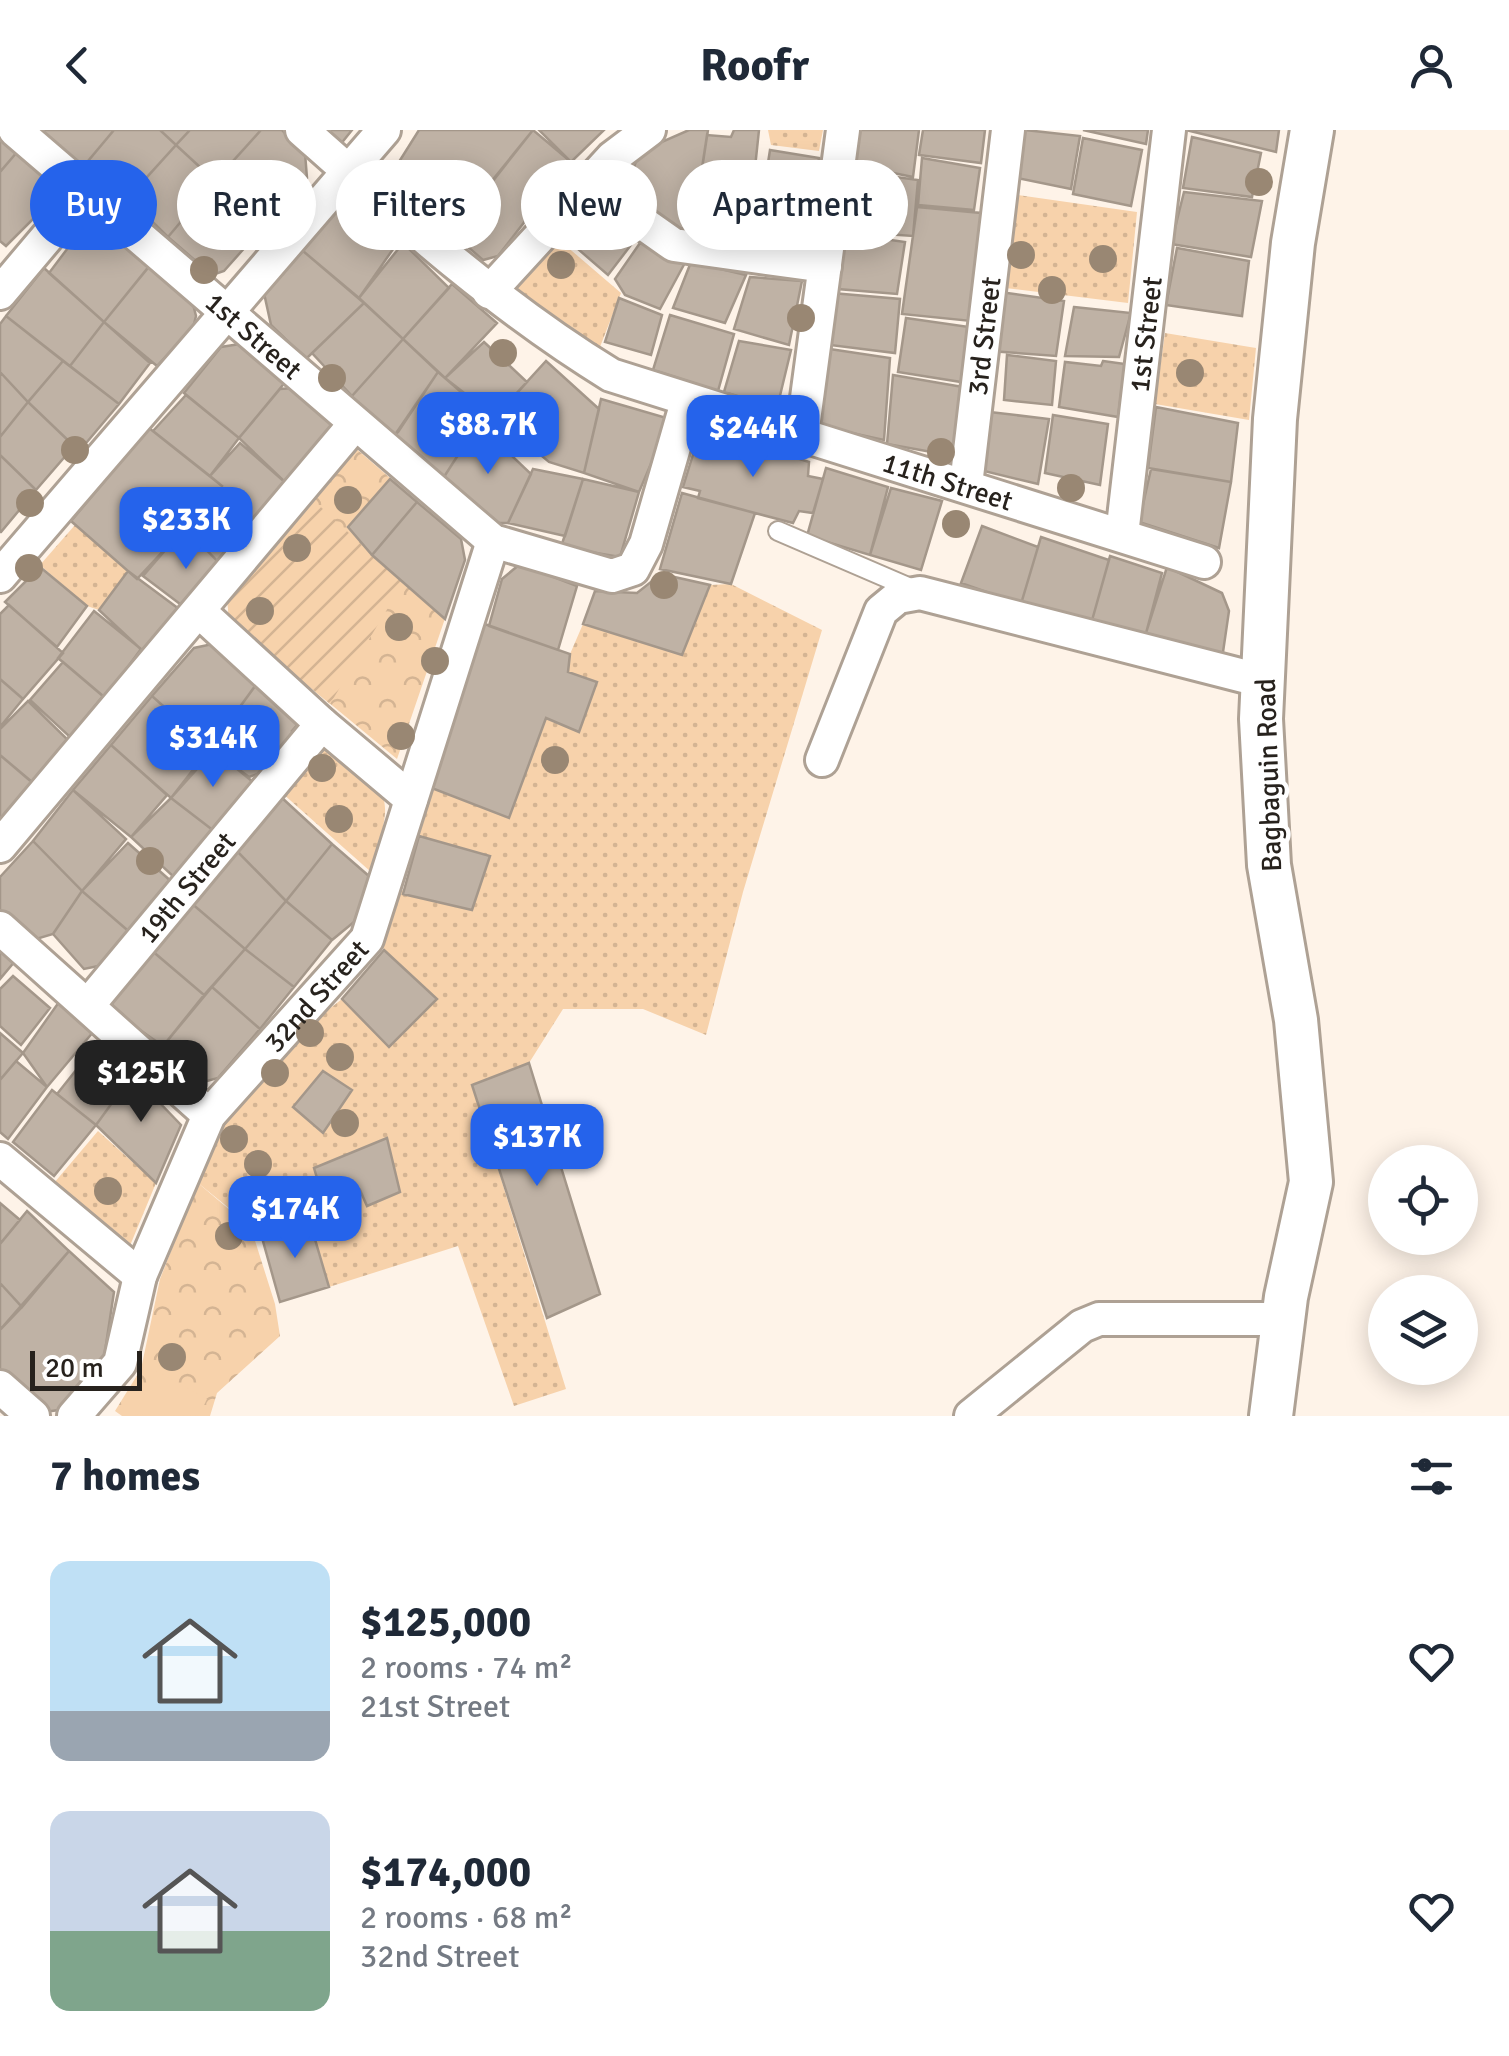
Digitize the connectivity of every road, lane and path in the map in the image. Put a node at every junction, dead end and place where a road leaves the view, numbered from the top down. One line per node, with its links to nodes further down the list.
1 (15, 130): 9 (street, 1st Street)
2 (302, 130): 10 (street, 11th Street)
3 (384, 130): 11 (street)
4 (648, 130): 12 (street)
5 (843, 130): 19 (street)
6 (1008, 130): 26 (street, 3rd Street)
7 (1169, 130): 28 (street, 1st Street)
8 (1312, 130): 34 (street, Bagbaguin Road)
9 (50, 160)
10 (336, 160)
11 (355, 160)
12 (614, 160)
13 (336, 181): 22 (street)
14 (657, 233): 19 (street)
15 (36, 250): 20 (street)
16 (156, 250): 22 (street, 1st Street)
17 (440, 250): 21 (street, 11th Street)
18 (528, 250): 21 (street)
19 (825, 266): 25 (street)
20 (0, 292)
21 (489, 292): 23 (street, 11th Street)
22 (227, 310): 24 (street, 1st Street); 31 (street)
23 (687, 402): 25 (street, 11th Street); 29 (street)
24 (354, 425): 29 (street, 1st Street); 33 (street)
25 (802, 435): 26 (street, 11th Street)
26 (966, 485): 28 (street, 11th Street)
27 (778, 531): 32 (lane)
28 (1122, 535): 30 (street, 11th Street)
29 (494, 542): 37 (street, 32nd Street)
30 (1204, 562)
31 (0, 576)
32 (920, 593): 34 (street); 36 (street)
33 (201, 613): 35 (street); 38 (street)
34 (1263, 680): 44 (street, Bagbaguin Road)
35 (322, 724): 37 (street); 40 (street, 19th Street)
36 (822, 760)
37 (411, 799): 41 (street, 32nd Street)
38 (0, 846)
39 (0, 928): 40 (street)
40 (88, 1004): 41 (street)
41 (209, 1116): 43 (street, 32nd Street)
42 (0, 1159): 43 (street)
43 (140, 1276): 47 (street, 32nd Street)
44 (1283, 1319): 48 (street); 49 (street, Bagbaguin Road)
45 (0, 1387): 46 (street)
46 (33, 1416)
47 (74, 1416)
48 (972, 1416)
49 (1271, 1416)

